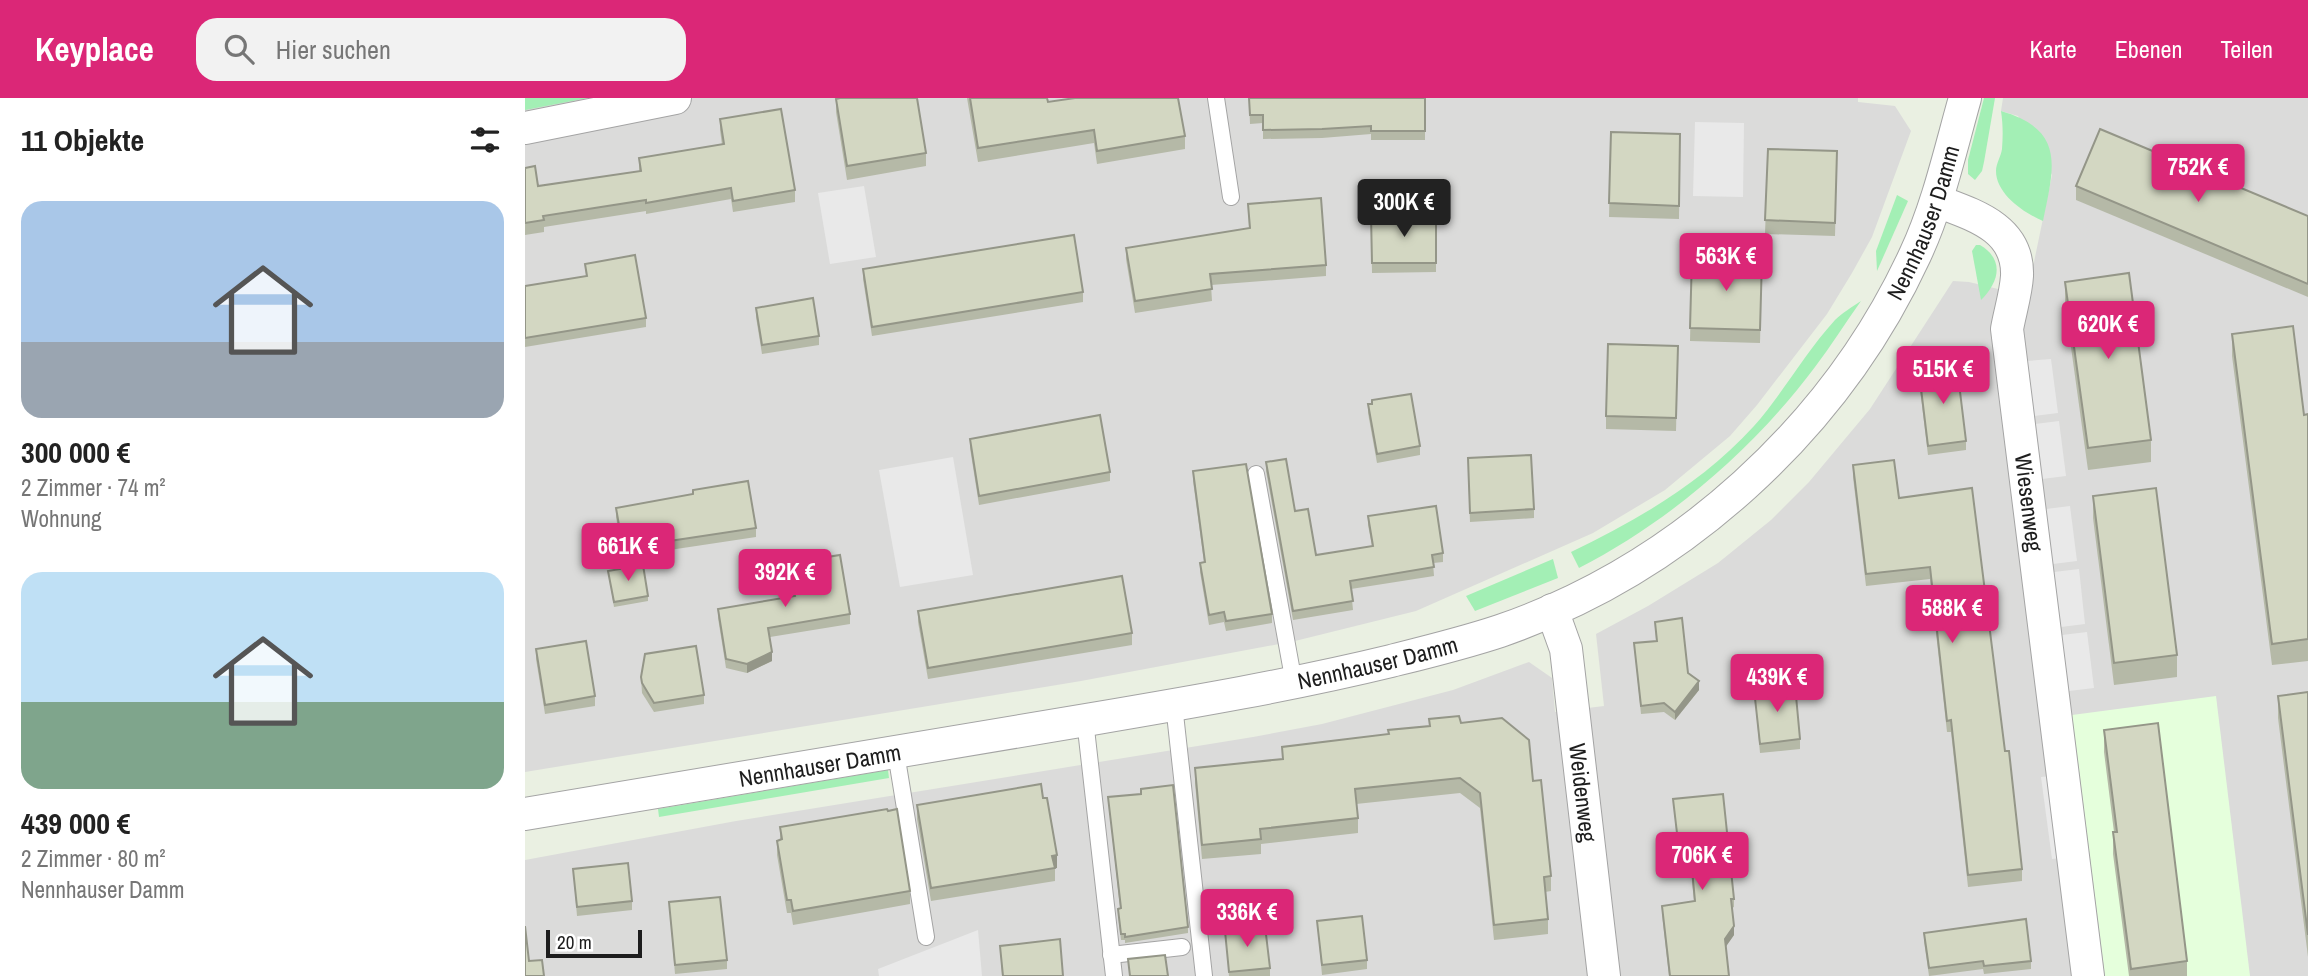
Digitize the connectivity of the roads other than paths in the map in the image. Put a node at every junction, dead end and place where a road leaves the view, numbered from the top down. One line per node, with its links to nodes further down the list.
1 (675, 98): 4 (street)
2 (1216, 98): 5 (lane)
3 (1965, 98): 6 (street, Nennhauser Damm)
4 (525, 128)
5 (1231, 197)
6 (1937, 201): 8 (street, Nennhauser Damm); 20 (street, Wiesenweg)
7 (1256, 474): 9 (lane)
8 (1552, 610): 9 (street, Nennhauser Damm); 19 (street, Weidenweg)
9 (1294, 683): 10 (street, Nennhauser Damm)
10 (1174, 705): 11 (street, Nennhauser Damm); 18 (lane)
11 (1085, 720): 12 (street, Nennhauser Damm); 16 (lane)
12 (896, 753): 13 (street, Nennhauser Damm); 14 (lane)
13 (525, 814)
14 (926, 937)
15 (1182, 947): 16 (lane)
16 (1111, 955): 17 (lane)
17 (1114, 976)
18 (1204, 976)
19 (1604, 976)
20 (2088, 976)

